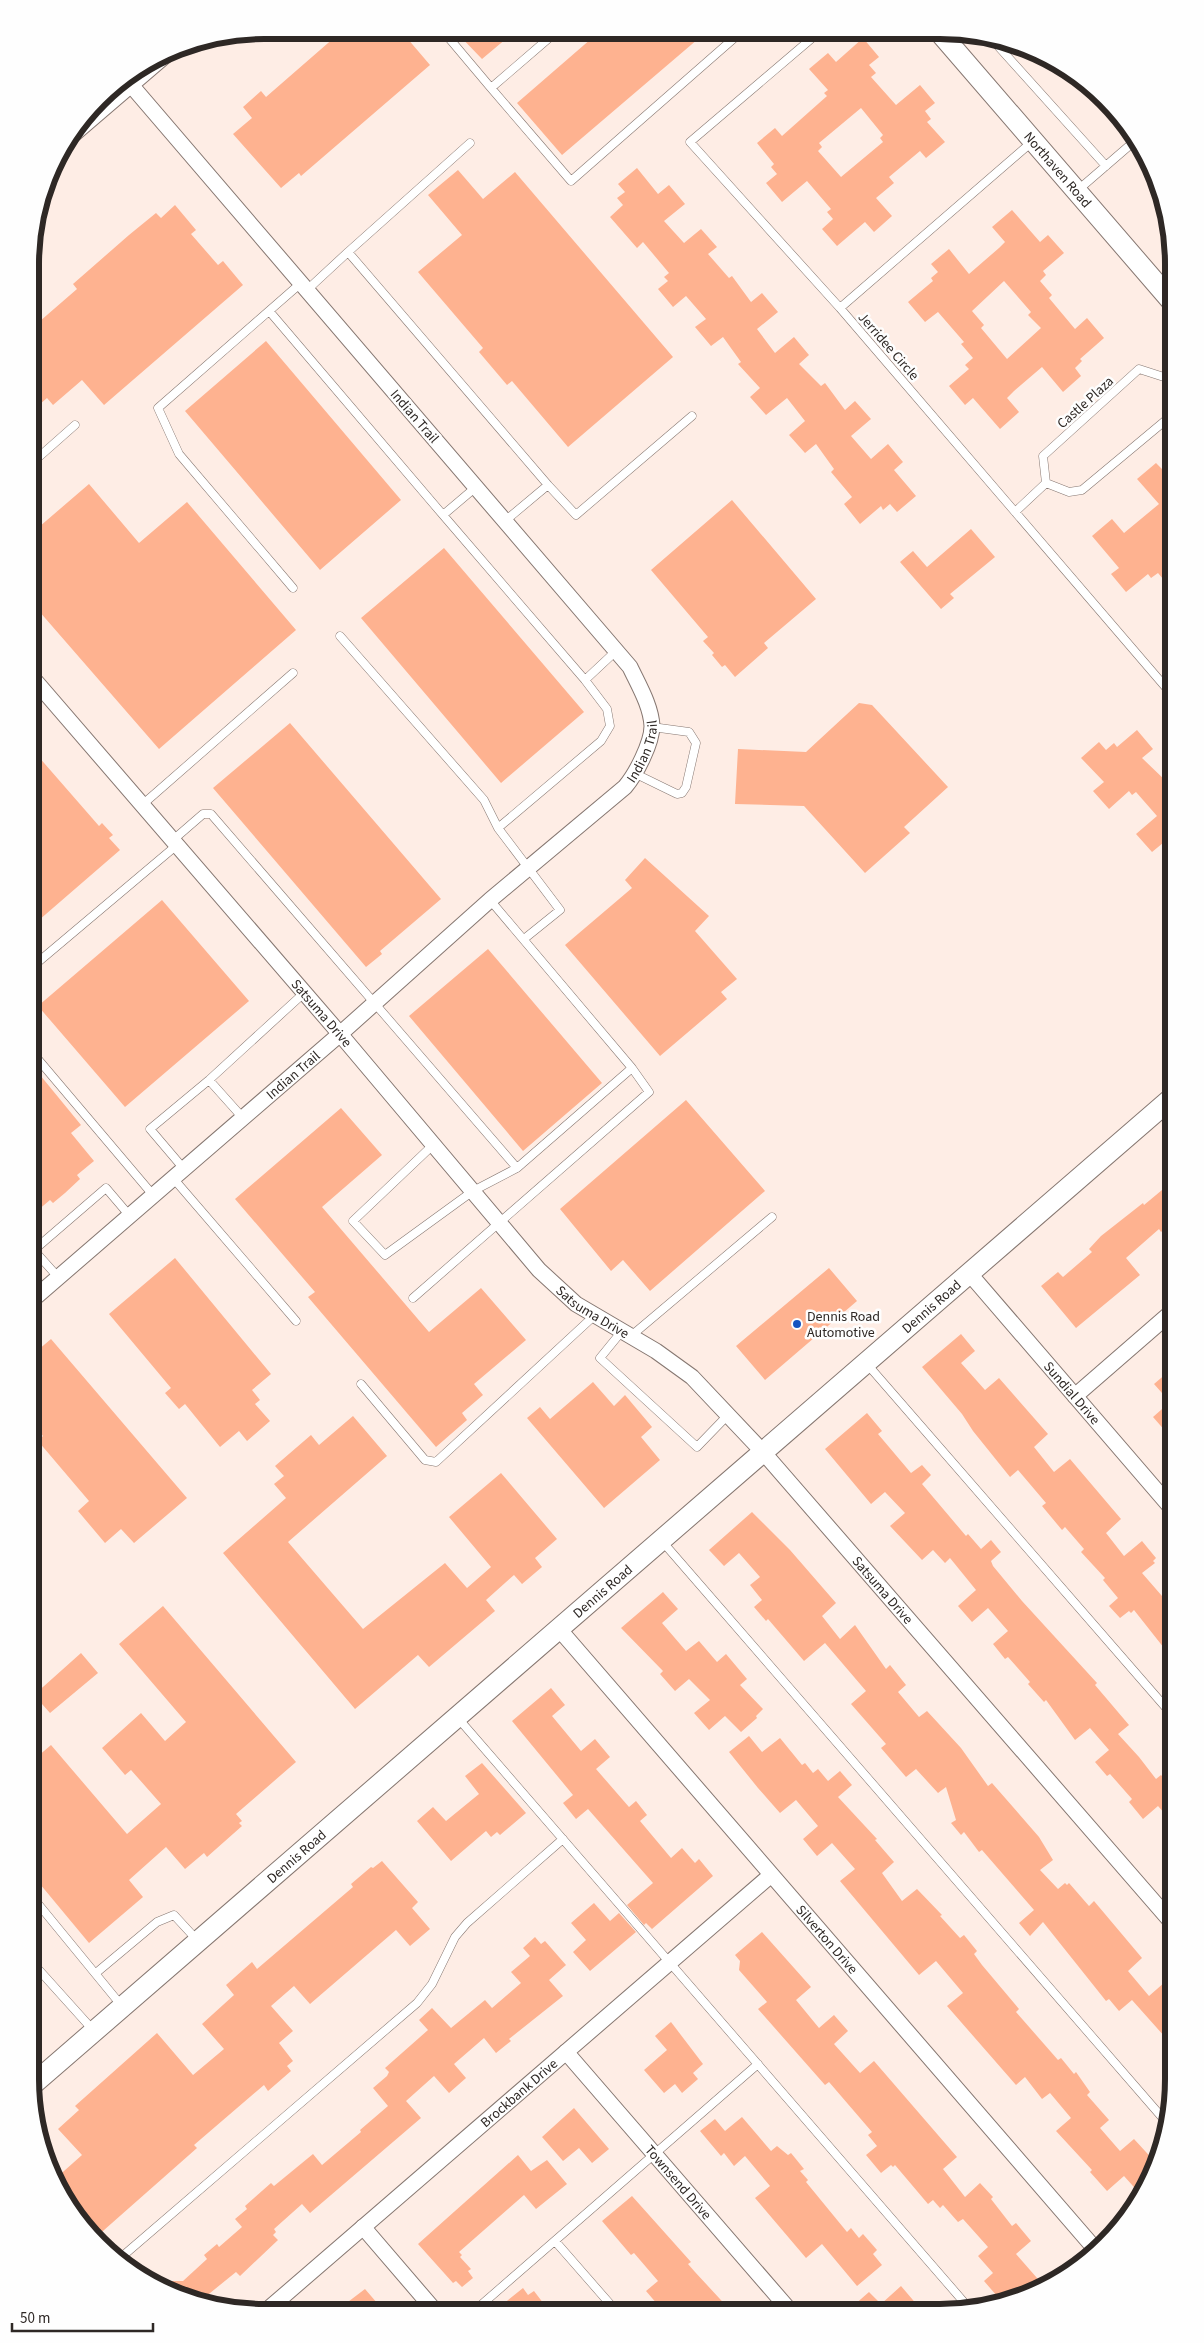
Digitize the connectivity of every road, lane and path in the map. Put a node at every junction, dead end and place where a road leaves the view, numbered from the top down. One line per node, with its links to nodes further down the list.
1 (450, 39): 9 (lane)
2 (548, 39): 9 (lane)
3 (733, 39): 9 (lane)
4 (811, 39): 19 (lane, Jerridee Circle)
5 (944, 39): 11 (street, Northaven Road)
6 (998, 46): 14 (lane)
7 (145, 73): 8 (street)
8 (131, 85): 10 (street); 17 (street, Indian Trail)
9 (491, 88)
10 (93, 118)
11 (1033, 141): 15 (street, Northaven Road); 19 (lane)
12 (470, 143): 16 (lane)
13 (1131, 145): 14 (lane)
14 (1106, 166): 15 (lane)
15 (1076, 192): 18 (street, Northaven Road)
16 (348, 252): 17 (lane); 27 (lane)
17 (304, 287): 20 (lane); 28 (street, Indian Trail)
18 (1165, 294)
19 (840, 308): 29 (lane, Jerridee Circle)
20 (270, 312): 30 (lane); 32 (lane)
21 (1165, 376): 26 (lane, Castle Plaza)
22 (692, 416): 27 (lane)
23 (1165, 420): 26 (lane)
24 (76, 425): 25 (lane)
25 (39, 457)
26 (1046, 483): 29 (lane)
27 (548, 485): 31 (lane)
28 (476, 487): 30 (lane); 31 (street, Indian Trail)
29 (1015, 512): 38 (lane, Jerridee Circle)
30 (444, 515): 36 (lane)
31 (505, 521): 34 (street, Indian Trail)
32 (292, 588)
33 (340, 636): 42 (lane)
34 (616, 651): 36 (lane); 39 (street, Indian Trail)
35 (293, 673): 41 (lane)
36 (585, 680): 42 (lane)
37 (39, 684): 41 (street, Satsuma Drive)
38 (1165, 687)
39 (652, 727): 40 (street, Indian Trail); 40 (lane)
40 (636, 774): 44 (street, Indian Trail)
41 (142, 805): 43 (street, Satsuma Drive)
42 (498, 828): 44 (lane)
43 (175, 842): 47 (lane); 48 (street, Satsuma Drive); 49 (lane)
44 (529, 867): 45 (street, Indian Trail); 46 (lane)
45 (490, 900): 46 (lane); 49 (street, Indian Trail)
46 (524, 939): 52 (lane)
47 (39, 961)
48 (304, 993): 50 (street, Satsuma Drive); 53 (lane)
49 (375, 1002): 50 (street, Indian Trail); 57 (lane)
50 (340, 1034): 55 (street, Indian Trail); 56 (street, Satsuma Drive)
51 (39, 1060): 60 (lane)
52 (632, 1068): 57 (lane); 63 (lane)
53 (209, 1080): 55 (lane); 58 (lane)
54 (1165, 1104): 66 (street, Dennis Road)
55 (243, 1118): 58 (street, Indian Trail)
56 (434, 1145): 59 (street, Satsuma Drive); 59 (lane)
57 (517, 1168): 59 (lane)
58 (179, 1173): 60 (street, Indian Trail); 72 (lane)
59 (473, 1191): 63 (street, Satsuma Drive)
60 (153, 1195): 61 (street, Indian Trail)
61 (129, 1215): 64 (lane); 67 (street, Indian Trail)
62 (772, 1217): 73 (lane)
63 (500, 1224): 69 (lane); 70 (street, Satsuma Drive)
64 (39, 1243)
65 (39, 1255): 67 (lane)
66 (970, 1273): 74 (street, Dennis Road); 76 (street, Sundial Drive)
67 (58, 1277): 68 (street, Indian Trail)
68 (39, 1294)
69 (413, 1298)
70 (595, 1315): 73 (street, Satsuma Drive); 75 (lane)
71 (1165, 1318): 76 (street)
72 (296, 1321)
73 (627, 1334): 77 (street, Satsuma Drive); 77 (lane)
74 (866, 1362): 78 (street, Dennis Road); 84 (lane)
75 (361, 1384)
76 (1075, 1396): 80 (street, Sundial Drive)
77 (728, 1415): 78 (street, Satsuma Drive)
78 (763, 1452): 82 (street, Dennis Road); 89 (street, Satsuma Drive)
79 (1165, 1489): 80 (lane)
80 (1159, 1494): 81 (street, Sundial Drive)
81 (1165, 1501)
82 (661, 1540): 83 (street, Dennis Road); 99 (lane)
83 (559, 1629): 85 (street, Dennis Road); 87 (street, Silverton Drive)
84 (1165, 1708)
85 (457, 1717): 86 (lane); 90 (street, Dennis Road)
86 (562, 1839): 91 (lane); 104 (lane)
87 (771, 1875): 91 (street, Brockbank Drive); 103 (street, Silverton Drive)
88 (39, 1905): 93 (lane)
89 (1165, 1915)
90 (198, 1941): 93 (lane); 94 (street, Dennis Road)
91 (670, 1962): 96 (street, Brockbank Drive); 97 (lane)
92 (39, 1970): 95 (lane)
93 (96, 1973): 94 (lane)
94 (123, 2007): 95 (street, Dennis Road)
95 (94, 2032): 98 (street, Dennis Road)
96 (566, 2052): 100 (street, Townsend Drive); 101 (street, Brockbank Drive)
97 (758, 2064): 100 (lane); 105 (lane)
98 (39, 2079)
99 (1162, 2117)
100 (654, 2154): 102 (lane); 110 (street, Townsend Drive)
101 (363, 2227): 106 (street, Brockbank Drive); 107 (street)
102 (555, 2240): 108 (lane); 109 (lane)
103 (1092, 2245)
104 (124, 2255)
105 (964, 2303)
106 (274, 2304)
107 (429, 2304)
108 (482, 2304)
109 (610, 2304)
110 (784, 2304)

